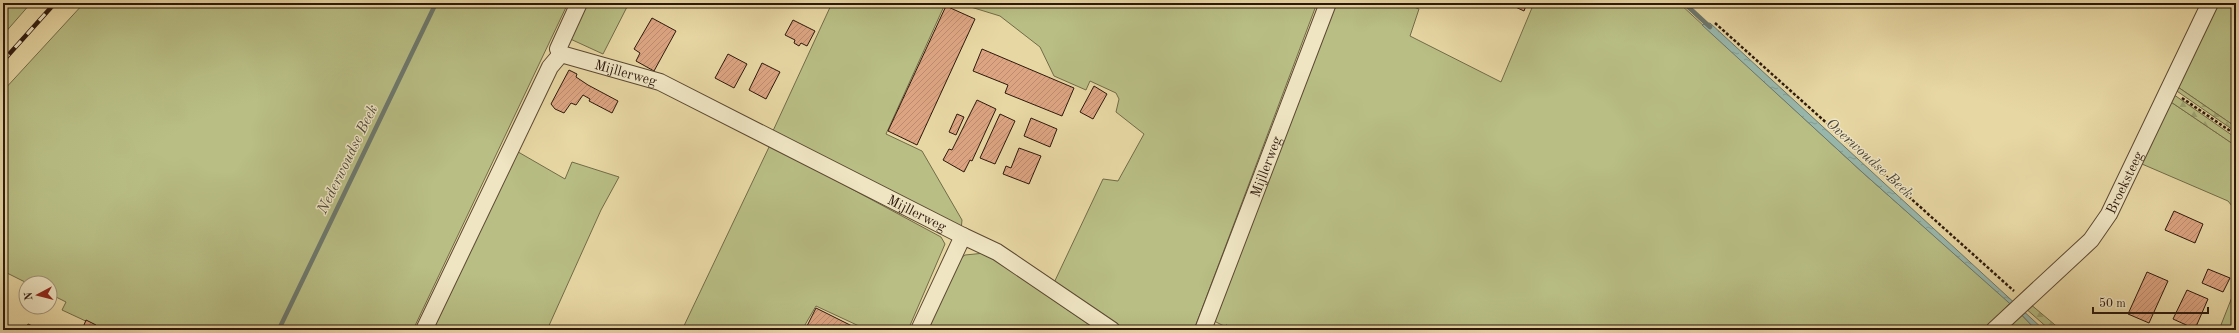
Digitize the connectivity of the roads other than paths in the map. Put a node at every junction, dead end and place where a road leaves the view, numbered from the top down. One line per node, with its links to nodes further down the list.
1 (579, 3): 4 (street)
2 (1328, 3): 9 (street, Mijllerweg)
3 (2210, 3): 10 (street, Broeksteeg)
4 (561, 54): 5 (street, Mijllerweg); 6 (street)
5 (963, 236): 7 (street, Mijllerweg); 8 (street, Mijllerweg)
6 (424, 330)
7 (920, 330)
8 (1112, 330)
9 (1203, 330)
10 (1994, 330)

